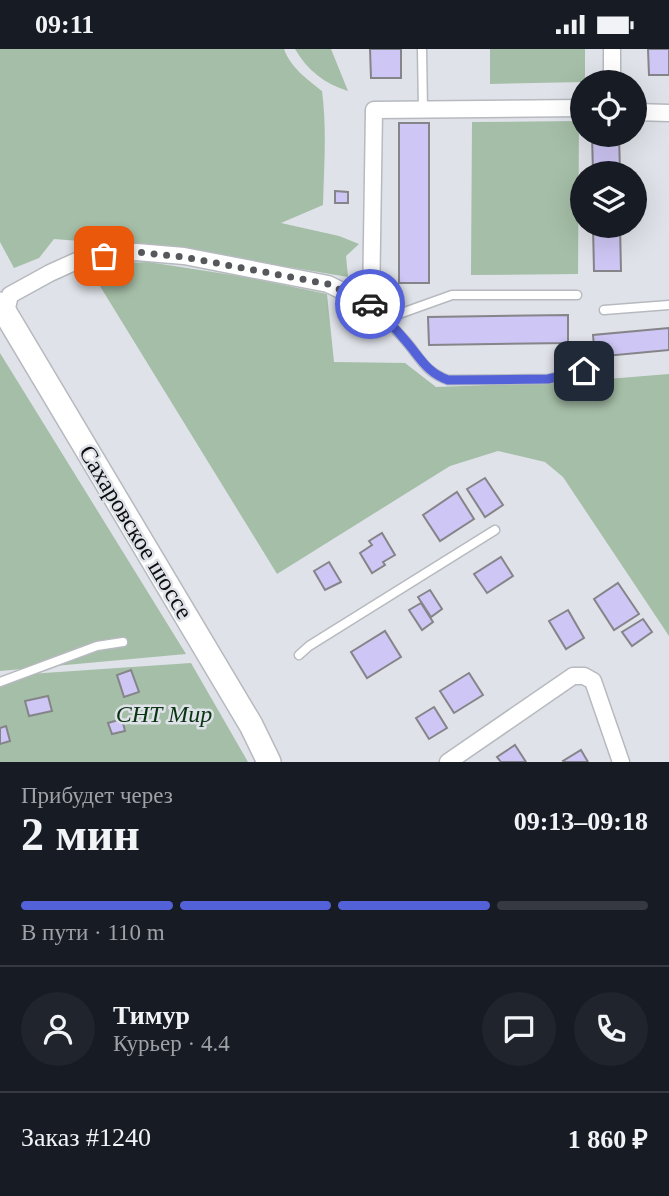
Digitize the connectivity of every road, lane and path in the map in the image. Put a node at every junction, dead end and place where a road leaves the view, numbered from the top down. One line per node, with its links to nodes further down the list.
1 (422, 49): 5 (lane)
2 (612, 49): 3 (street)
3 (611, 70)
4 (570, 109): 5 (street)
5 (424, 110): 9 (street)
6 (647, 112): 7 (street)
7 (669, 113)
8 (577, 295): 13 (lane)
9 (372, 305): 11 (street); 13 (lane)
10 (669, 305): 12 (lane)
11 (3, 308): 19 (main road, Сахаровское шоссе)
12 (604, 310)
13 (385, 320): 14 (lane)
14 (584, 371)
15 (495, 530): 17 (lane)
16 (124, 642): 18 (lane)
17 (299, 655)
18 (0, 682)
19 (269, 762)
20 (448, 762): 21 (street)
21 (621, 762)

